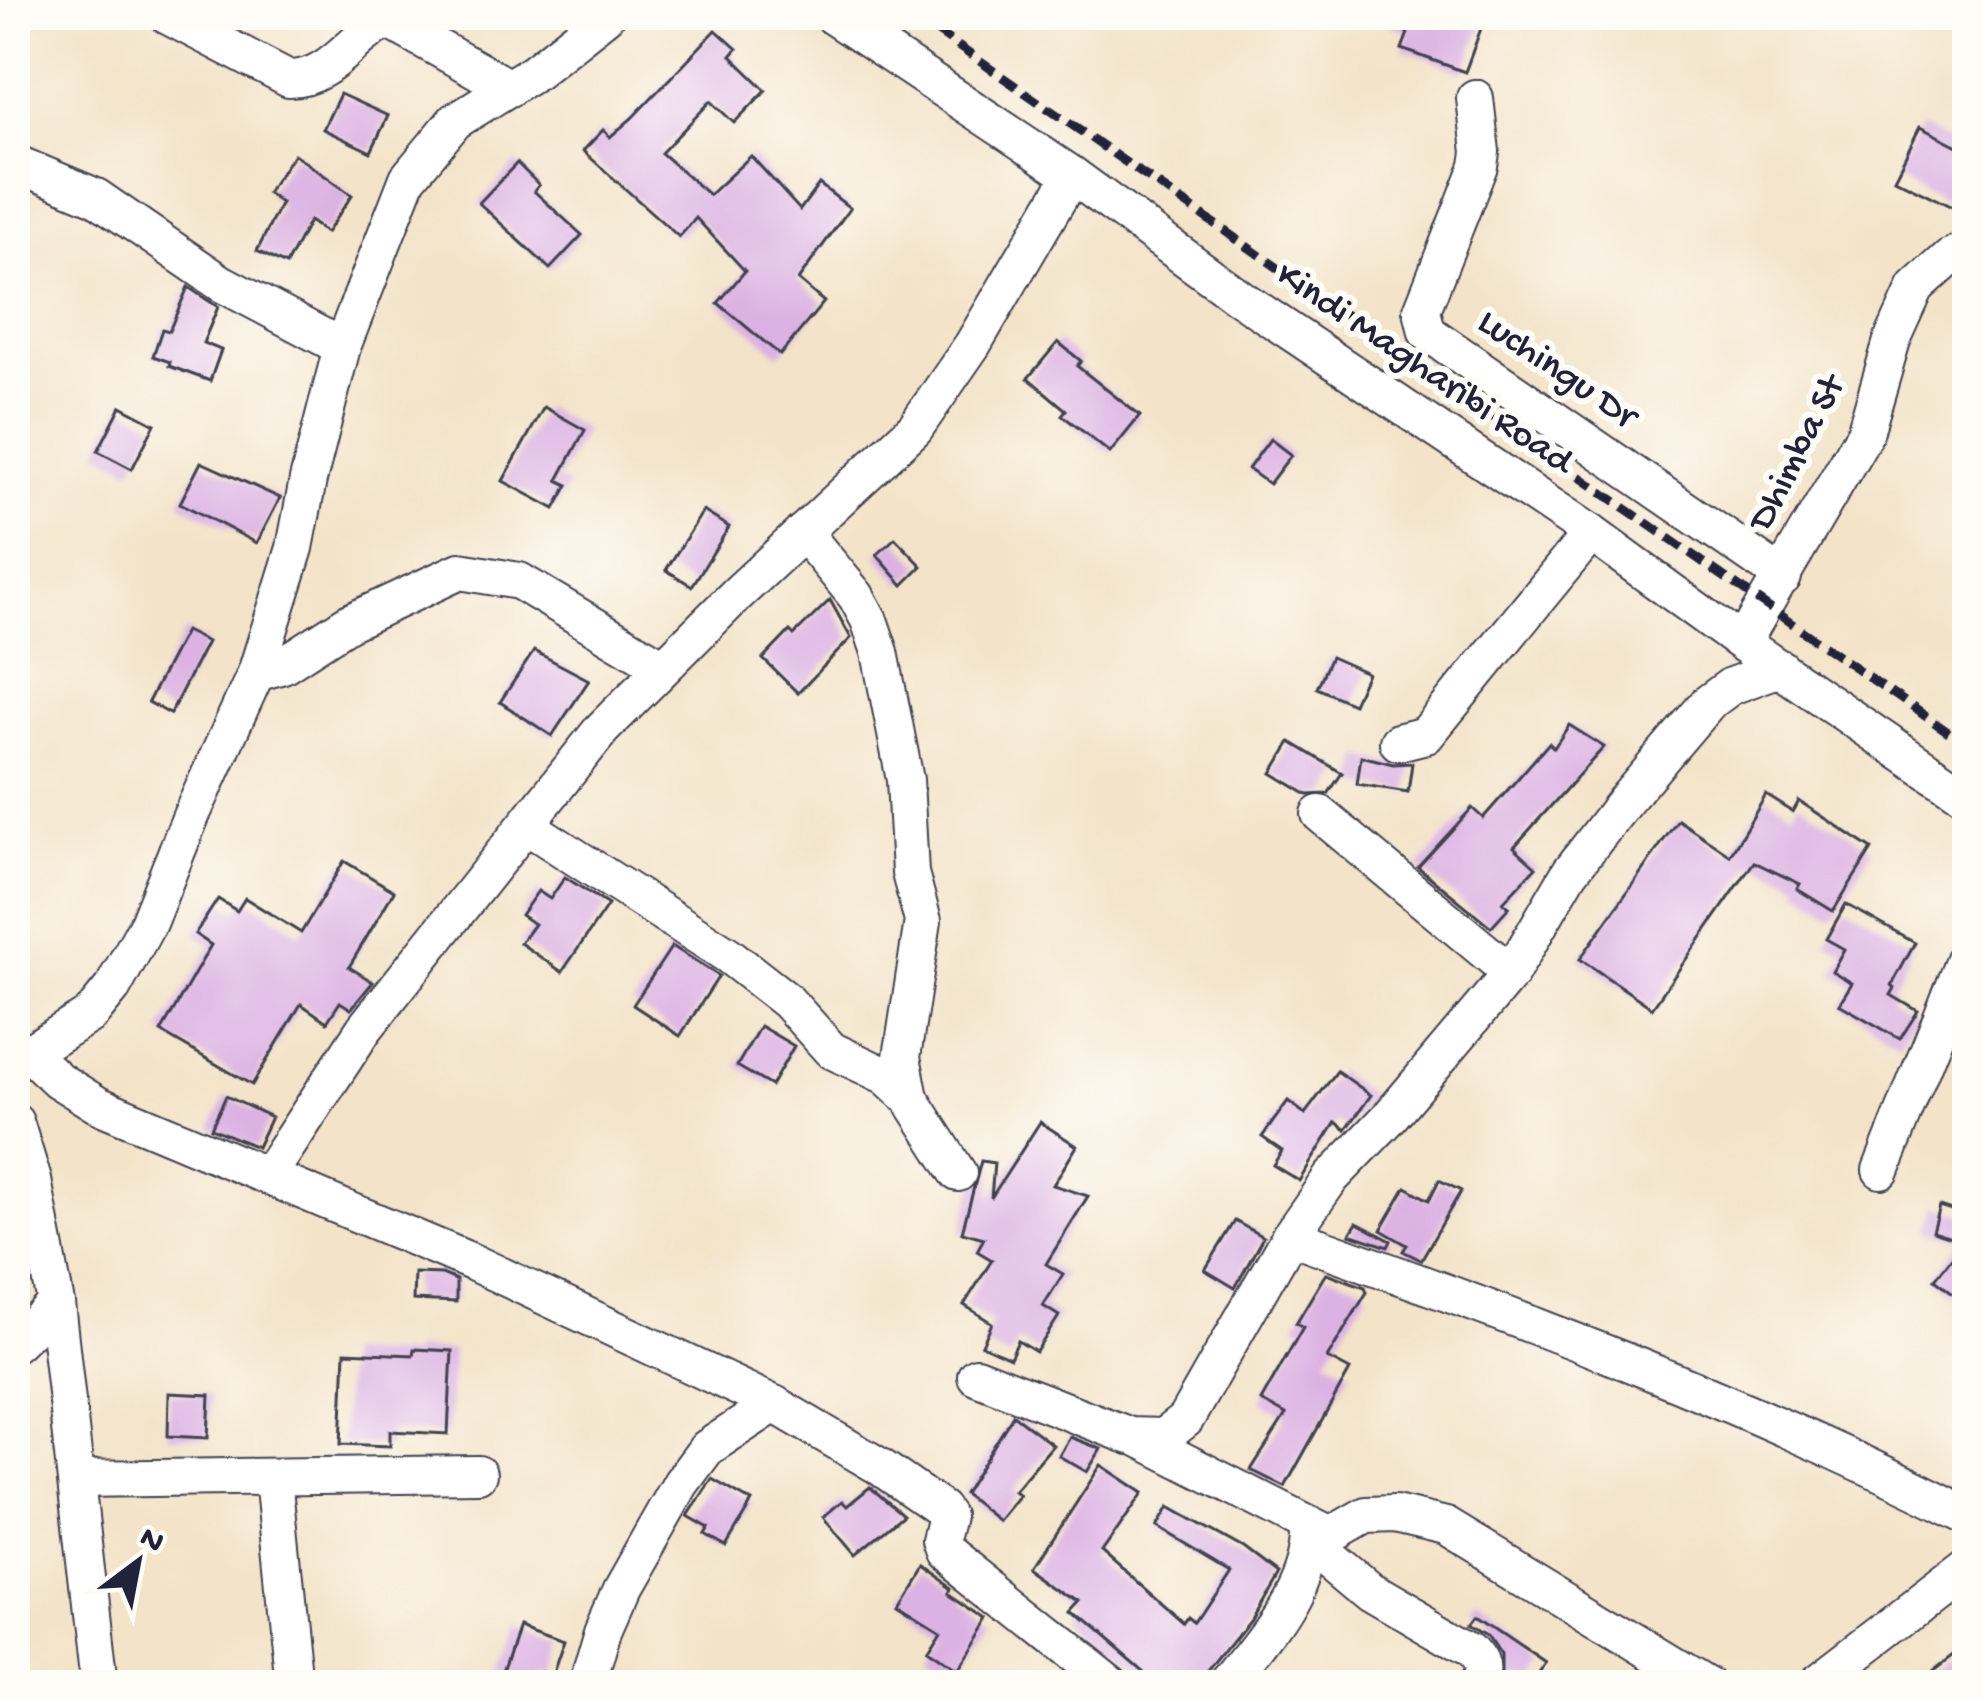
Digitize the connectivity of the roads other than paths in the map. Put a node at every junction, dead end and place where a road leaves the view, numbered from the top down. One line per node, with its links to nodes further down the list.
1 (166, 15): 4 (street)
2 (606, 15): 4 (street)
3 (831, 15): 7 (street, Kindi Magharibi Road)
4 (509, 88): 9 (street)
5 (1475, 98): 12 (street, Luchingu Dr)
6 (15, 163): 9 (street)
7 (1072, 175): 10 (street); 11 (street, Kindi Magharibi Road)
8 (1967, 249): 12 (street, Dhimba St)
9 (342, 347): 16 (street)
10 (803, 532): 14 (street); 24 (street)
11 (1592, 533): 13 (street, Kindi Magharibi Road); 17 (street)
12 (1784, 577): 13 (street, Dhimba St)
13 (1742, 643): 15 (street, Kindi Magharibi Road)
14 (663, 667): 16 (street); 20 (street)
15 (1780, 668): 18 (street, Kindi Magharibi Road); 22 (street)
16 (256, 673): 23 (street)
17 (1398, 742)
18 (1967, 797)
19 (1319, 814): 22 (street)
20 (527, 826): 24 (street); 28 (street)
21 (1967, 955): 26 (street)
22 (1511, 973): 29 (street)
23 (22, 1057): 28 (street)
24 (910, 1098): 27 (street)
25 (15, 1122): 30 (street)
26 (1880, 1170)
27 (958, 1173)
28 (269, 1174): 33 (street)
29 (1291, 1236): 34 (street); 38 (street)
30 (56, 1304): 31 (street); 37 (street)
31 (15, 1343)
32 (976, 1376): 34 (street)
33 (773, 1404): 43 (street); 44 (street)
34 (1136, 1436): 39 (street)
35 (478, 1474): 36 (street)
36 (273, 1478): 37 (street); 42 (street)
37 (76, 1479): 41 (street)
38 (1967, 1515)
39 (1308, 1533): 45 (street); 46 (street); 47 (street)
40 (1967, 1568): 48 (street)
41 (99, 1685)
42 (294, 1685)
43 (587, 1685)
44 (1112, 1685)
45 (1226, 1685)
46 (1477, 1685)
47 (1707, 1685)
48 (1815, 1685)

